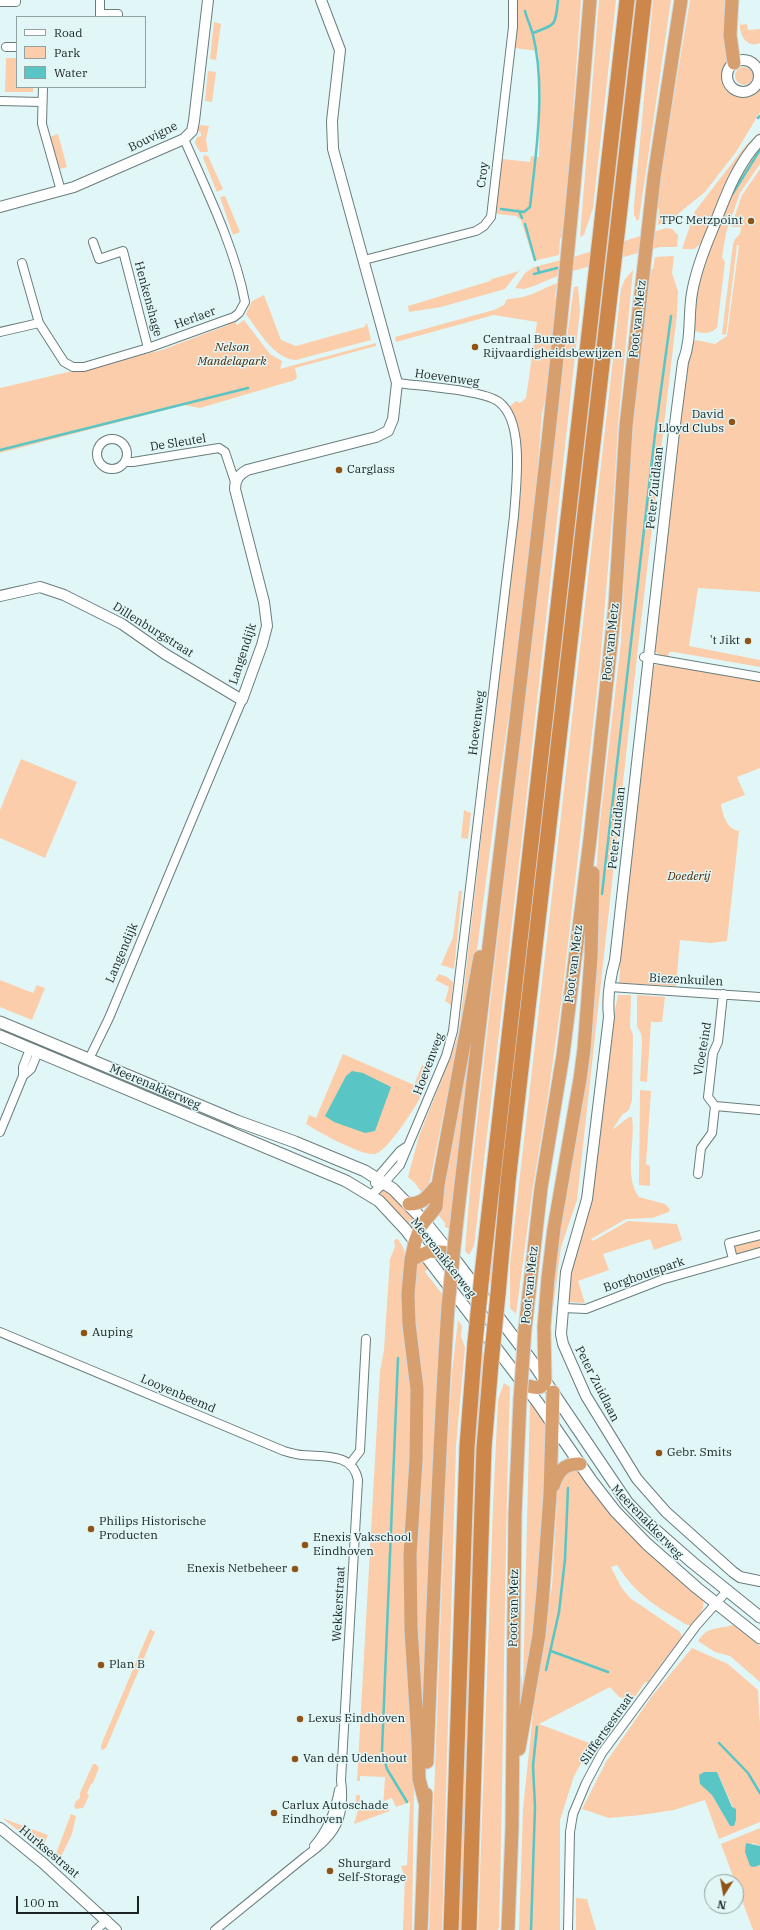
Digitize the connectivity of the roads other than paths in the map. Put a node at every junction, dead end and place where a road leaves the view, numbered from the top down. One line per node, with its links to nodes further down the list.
1 (16, 0): 11 (street)
2 (100, 0): 12 (street)
3 (208, 0): 21 (street, Bouvigne)
4 (321, 0): 26 (street)
5 (513, 0): 26 (street, Croy)
6 (590, 0): 39 (highway)
7 (627, 0): 83 (highway, bridge)
8 (644, 0): 84 (highway, bridge)
9 (681, 0): 38 (highway, Poot van Metz)
10 (732, 0): 16 (highway)
11 (0, 2)
12 (100, 15): 13 (street)
13 (118, 16)
14 (6, 47): 15 (street)
15 (16, 47)
16 (738, 62): 17 (street); 17 (street)
17 (759, 81)
18 (43, 88): 20 (street)
19 (0, 101): 20 (street)
20 (42, 102): 23 (street)
21 (184, 139): 23 (street, Bouvigne); 30 (street, Herlaer)
22 (760, 140): 35 (street, Peter Zuidlaan)
23 (61, 191): 24 (street, Bouvigne)
24 (0, 207)
25 (93, 242): 30 (street, Henkenshage)
26 (364, 260): 31 (street)
27 (22, 263): 28 (street, Herlaer)
28 (39, 323): 29 (street); 30 (street, Herlaer)
29 (0, 332)
30 (148, 348)
31 (397, 383): 33 (street); 51 (street, Hoevenweg)
32 (126, 462): 33 (street, De Sleutel)
33 (235, 482): 37 (street, Langendijk)
34 (0, 596): 37 (street, Dillenburgstraat)
35 (647, 658): 36 (street); 40 (street, Peter Zuidlaan)
36 (760, 677)
37 (242, 700): 46 (street, Langendijk)
38 (590, 839): 65 (highway); 75 (highway, Poot van Metz, bridge)
39 (490, 937): 52 (highway); 76 (highway, bridge)
40 (613, 987): 41 (street, Biezenkuilen); 61 (street, Peter Zuidlaan)
41 (723, 994): 42 (street, Biezenkuilen); 47 (street, Vloeteind)
42 (760, 997)
43 (0, 1022): 46 (main road, Meerenakkerweg)
44 (0, 1036): 45 (main road, Meerenakkerweg)
45 (34, 1051): 49 (street); 53 (main road, Meerenakkerweg)
46 (89, 1059): 51 (main road, Meerenakkerweg)
47 (715, 1106): 48 (street); 50 (street, Vloeteind)
48 (760, 1110)
49 (0, 1132)
50 (698, 1174)
51 (381, 1181): 53 (street, Hoevenweg); 54 (main road, Meerenakkerweg)
52 (438, 1184): 54 (highway); 55 (highway)
53 (371, 1195): 57 (main road, Meerenakkerweg)
54 (409, 1204): 55 (main road, Meerenakkerweg)
55 (425, 1222): 57 (highway); 59 (main road, Meerenakkerweg)
56 (760, 1235): 60 (street)
57 (419, 1247): 59 (highway); 64 (main road, Meerenakkerweg); 76 (highway)
58 (760, 1252): 60 (street, Borghoutspark)
59 (450, 1253): 65 (main road, Meerenakkerweg)
60 (733, 1259): 61 (street, Borghoutspark)
61 (563, 1308): 70 (street, Peter Zuidlaan)
62 (0, 1332): 67 (street, Looyenbeemd)
63 (366, 1339): 67 (street)
64 (524, 1385): 65 (highway); 66 (main road, Meerenakkerweg)
65 (549, 1386): 66 (highway); 71 (main road, Meerenakkerweg)
66 (552, 1422): 68 (main road, Meerenakkerweg); 69 (highway)
67 (350, 1464): 81 (street, Wekkerstraat)
68 (580, 1464): 69 (highway); 72 (main road, Meerenakkerweg)
69 (550, 1495): 75 (highway)
70 (759, 1581)
71 (727, 1591): 72 (street, Sliffertsestraat); 73 (main road, Meerenakkerweg)
72 (716, 1603): 74 (main road, Meerenakkerweg); 86 (street, Sliffertsestraat)
73 (760, 1618)
74 (760, 1638)
75 (513, 1772): 85 (highway, Poot van Metz)
76 (425, 1802): 82 (highway)
77 (0, 1828): 78 (street, Hurksestraat)
78 (107, 1920): 79 (street); 80 (street, Hurksestraat)
79 (96, 1930)
80 (116, 1930)
81 (216, 1930)
82 (421, 1930)
83 (451, 1930)
84 (469, 1930)
85 (508, 1930)
86 (568, 1930)

